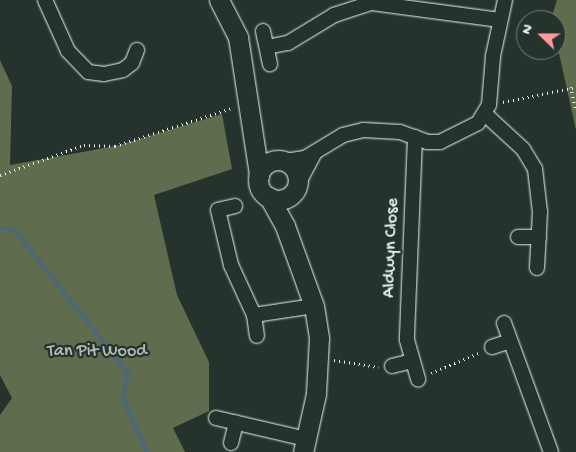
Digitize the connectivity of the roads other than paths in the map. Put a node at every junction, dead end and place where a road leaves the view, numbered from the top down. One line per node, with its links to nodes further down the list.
1 (45, 0): 8 (street)
2 (219, 0): 12 (street)
3 (505, 0): 5 (street)
4 (371, 2): 5 (street); 7 (street)
5 (500, 20): 10 (street)
6 (263, 31): 7 (street)
7 (267, 47): 9 (street)
8 (137, 50)
9 (270, 64)
10 (487, 110): 11 (street); 21 (street)
11 (415, 136): 13 (street); 29 (street, Aldwyn Close)
12 (254, 142): 14 (street); 15 (street)
13 (315, 152): 14 (street); 16 (street)
14 (282, 161): 15 (street); 16 (street)
15 (259, 175): 17 (street)
16 (296, 189): 17 (street); 19 (street)
17 (269, 197): 19 (street)
18 (235, 206): 24 (street)
19 (285, 226): 23 (street)
20 (518, 237): 21 (street)
21 (539, 237): 22 (street)
22 (537, 268)
23 (314, 306): 24 (street); 35 (street)
24 (254, 315): 26 (street)
25 (504, 323): 27 (street)
26 (257, 336)
27 (510, 341): 28 (street); 36 (street)
28 (492, 347)
29 (412, 362): 30 (street); 31 (street, Aldwyn Close)
30 (392, 366)
31 (418, 379)
32 (216, 418): 33 (street)
33 (236, 423): 34 (street); 35 (street)
34 (231, 443)
35 (305, 446)
36 (551, 452)

